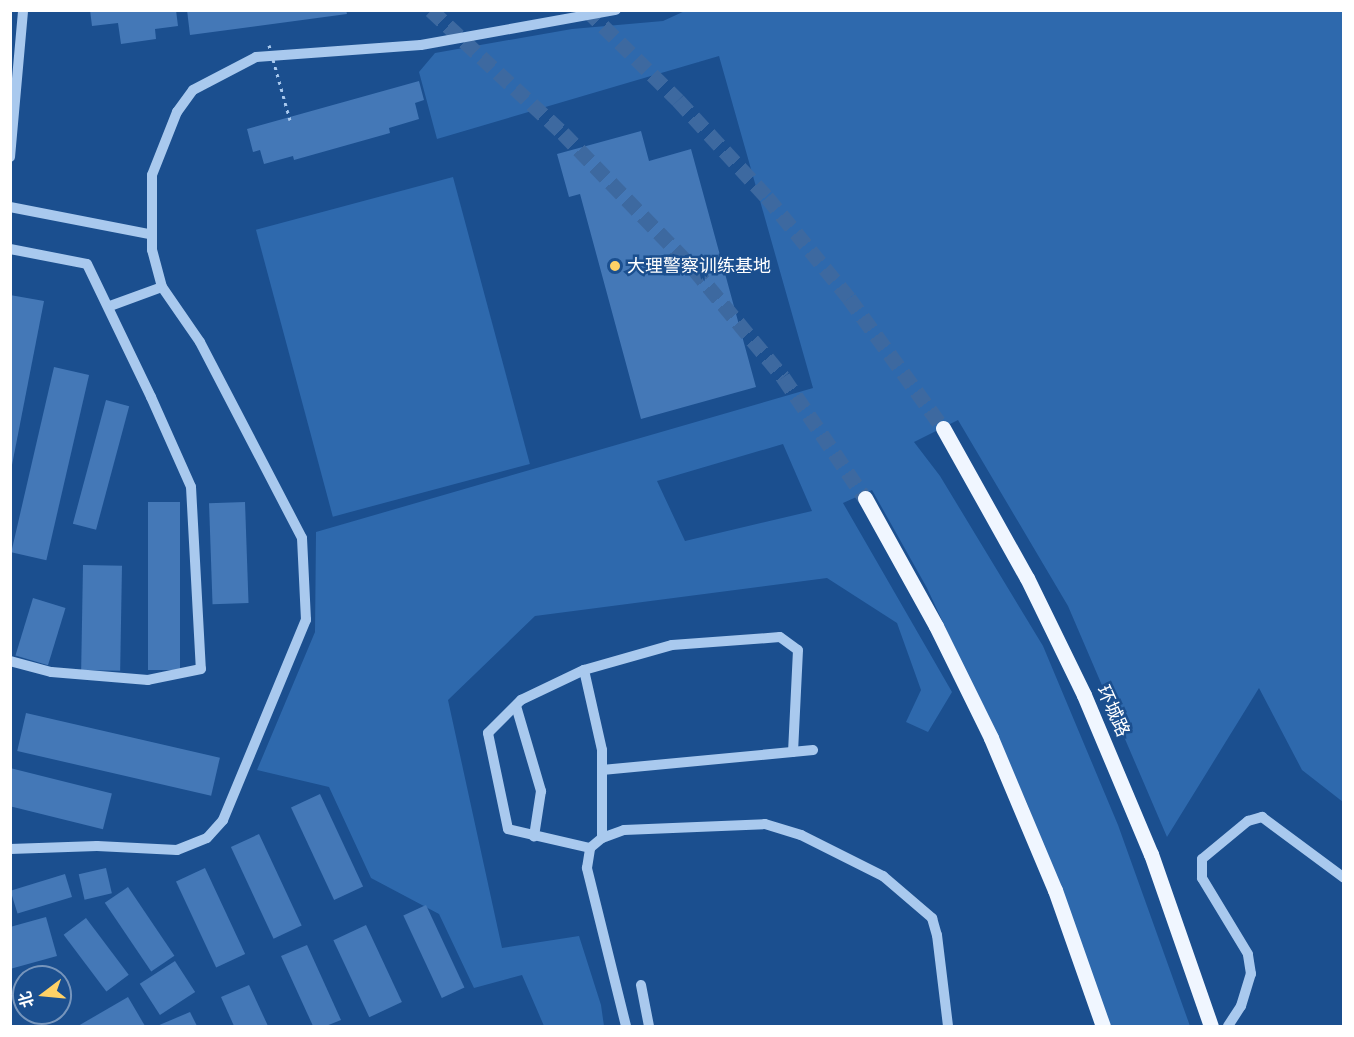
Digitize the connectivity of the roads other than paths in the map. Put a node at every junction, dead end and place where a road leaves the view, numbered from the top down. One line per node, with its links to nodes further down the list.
1 (23, 10): 3 (street)
2 (616, 10): 5 (street)
3 (10, 157)
4 (10, 207): 5 (street)
5 (149, 234): 7 (street)
6 (10, 249): 8 (street)
7 (162, 287): 8 (street); 20 (street)
8 (110, 306): 11 (street)
9 (943, 428): 27 (main road, 环城路)
10 (865, 498): 26 (main road)
11 (10, 661)
12 (584, 670): 13 (street); 15 (street); 16 (street)
13 (516, 706): 17 (street); 17 (street)
14 (813, 750): 15 (street)
15 (793, 752): 16 (street)
16 (602, 770): 18 (street)
17 (534, 836): 19 (street)
18 (602, 838): 19 (street); 25 (street)
19 (590, 848): 23 (street)
20 (10, 849)
21 (1344, 878): 28 (street)
22 (641, 985): 24 (street)
23 (626, 1026)
24 (649, 1026)
25 (948, 1026)
26 (1103, 1026)
27 (1211, 1026)
28 (1228, 1026)

